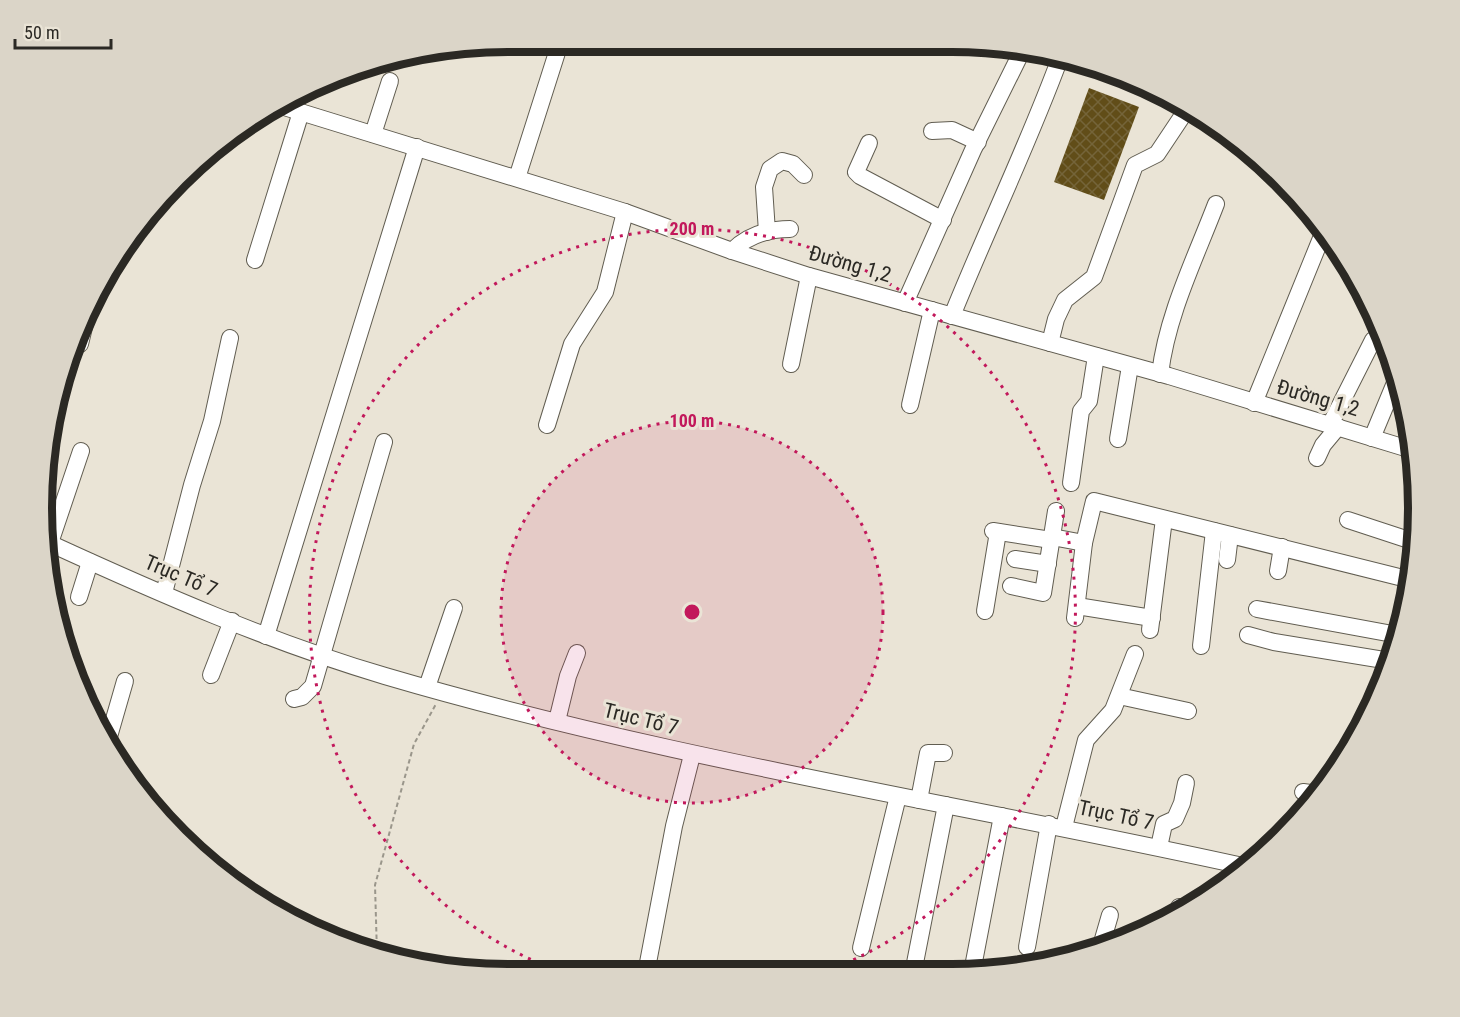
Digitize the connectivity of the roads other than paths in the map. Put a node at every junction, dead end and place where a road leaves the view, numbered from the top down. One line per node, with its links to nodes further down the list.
1 (557, 52): 13 (street)
2 (1019, 57): 9 (street)
3 (1057, 65): 25 (street)
4 (390, 81): 8 (street)
5 (294, 106): 8 (street, Đường 1,2); 21 (street)
6 (1183, 115): 28 (street)
7 (932, 131): 9 (street)
8 (373, 134): 11 (street, Đường 1,2)
9 (978, 142): 16 (street)
10 (869, 143): 16 (street)
11 (417, 147): 13 (street, Đường 1,2); 70 (street)
12 (804, 175): 18 (street)
13 (517, 178): 15 (street, Đường 1,2)
14 (1216, 204): 32 (street)
15 (625, 212): 20 (street, Đường 1,2); 36 (street)
16 (943, 220): 23 (street)
17 (790, 229): 18 (street)
18 (767, 232): 20 (street)
19 (1320, 241): 34 (street)
20 (732, 251): 22 (street, Đường 1,2)
21 (255, 260)
22 (809, 276): 23 (street, Đường 1,2); 30 (street)
23 (905, 303): 24 (street, Đường 1,2)
24 (932, 310): 25 (street, Đường 1,2); 35 (street)
25 (952, 316): 28 (street, Đường 1,2)
26 (230, 338): 62 (street)
27 (1373, 340): 37 (street)
28 (1050, 343): 29 (street, Đường 1,2)
29 (1096, 356): 31 (street, Đường 1,2); 44 (street)
30 (791, 364)
31 (1130, 366): 32 (street, Đường 1,2); 39 (street)
32 (1160, 374): 34 (street, Đường 1,2)
33 (1392, 390): 38 (street)
34 (1254, 403): 37 (street, Đường 1,2)
35 (910, 405)
36 (547, 425)
37 (1334, 426): 38 (street, Đường 1,2); 43 (street)
38 (1372, 438): 41 (street, Đường 1,2)
39 (1118, 439)
40 (384, 442): 74 (street)
41 (1404, 448)
42 (81, 451): 49 (street)
43 (1317, 458)
44 (1071, 483)
45 (1056, 512): 50 (street)
46 (1164, 519): 48 (street); 52 (street); 52 (street)
47 (1348, 520): 51 (street)
48 (1222, 533): 54 (street); 56 (street); 71 (street)
49 (53, 534)
50 (1052, 538): 52 (street); 58 (street); 66 (street)
51 (1407, 539)
52 (1084, 543)
53 (54, 545): 57 (street, Trục Tổ 7)
54 (1282, 547): 59 (street); 60 (street)
55 (1015, 559): 58 (street)
56 (1227, 560)
57 (90, 562): 62 (street, Trục Tổ 7); 63 (street)
58 (1048, 564): 61 (street)
59 (1278, 571)
60 (1402, 578)
61 (1011, 586)
62 (164, 593): 67 (street, Trục Tổ 7)
63 (79, 597)
64 (454, 608): 78 (street)
65 (1257, 609): 68 (street)
66 (986, 611)
67 (232, 621): 70 (street, Trục Tổ 7); 76 (street)
68 (1390, 634)
69 (1248, 635): 75 (street)
70 (266, 636): 74 (street, Trục Tổ 7)
71 (1201, 646)
72 (577, 653): 82 (street)
73 (1135, 654): 79 (street)
74 (324, 655): 78 (street, Trục Tổ 7); 80 (street)
75 (1381, 660)
76 (211, 675)
77 (125, 681): 83 (street)
78 (427, 687): 82 (street, Trục Tổ 7)
79 (1119, 696): 81 (street); 91 (street)
80 (294, 699)
81 (1188, 711)
82 (557, 721): 85 (street, Trục Tổ 7)
83 (111, 730)
84 (944, 753): 88 (street)
85 (692, 755): 87 (street, Trục Tổ 7); 98 (street)
86 (1186, 783): 92 (street)
87 (898, 796): 88 (street, Trục Tổ 7); 97 (street)
88 (919, 800): 89 (street, Trục Tổ 7)
89 (946, 805): 90 (street, Trục Tổ 7); 99 (street)
90 (1002, 816): 91 (street, Trục Tổ 7); 100 (street)
91 (1056, 826): 92 (street, Trục Tổ 7); 96 (street)
92 (1159, 847): 93 (street, Trục Tổ 7)
93 (1236, 864)
94 (1110, 915): 95 (street)
95 (1103, 938)
96 (1028, 947)
97 (861, 948)
98 (648, 964)
99 (915, 964)
100 (974, 964)

